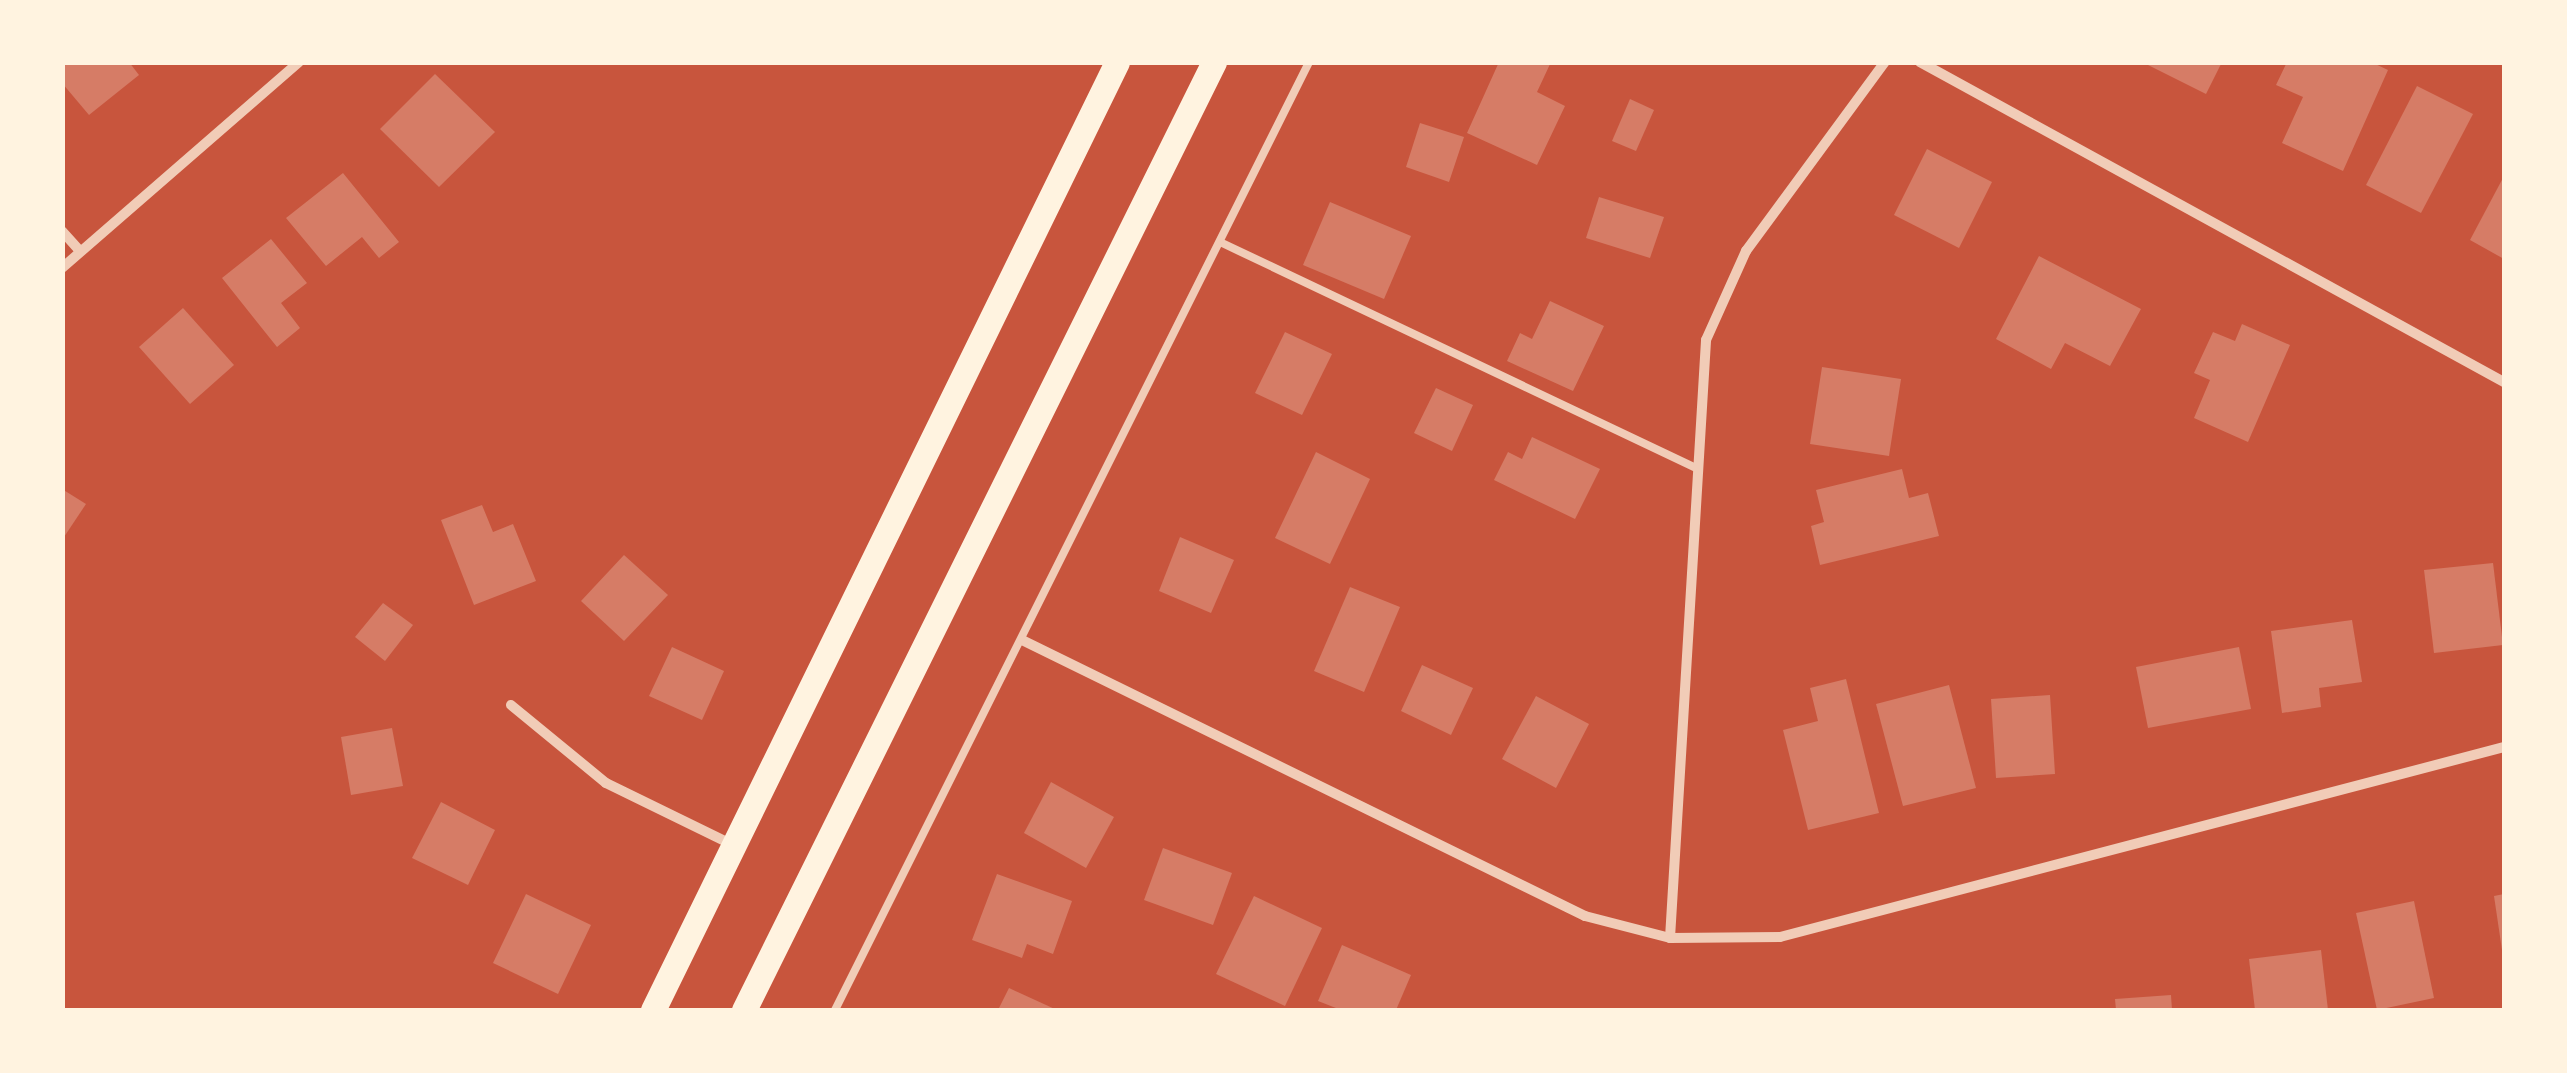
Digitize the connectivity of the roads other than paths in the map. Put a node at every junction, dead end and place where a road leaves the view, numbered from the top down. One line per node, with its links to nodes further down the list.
1 (299, 62): 9 (street)
2 (1117, 62): 16 (main road)
3 (1214, 62): 19 (main road)
4 (1310, 62): 8 (lane)
5 (1885, 62): 12 (street)
6 (1920, 62): 11 (street)
7 (62, 231): 9 (street)
8 (1220, 242): 12 (lane); 13 (lane)
9 (79, 250): 10 (street)
10 (62, 268)
11 (2504, 382)
12 (1698, 469): 17 (street)
13 (1022, 640): 17 (street); 20 (lane)
14 (511, 705): 16 (street)
15 (2504, 748): 17 (street)
16 (736, 846): 18 (main road)
17 (1670, 938)
18 (653, 1010)
19 (744, 1010)
20 (835, 1010)

